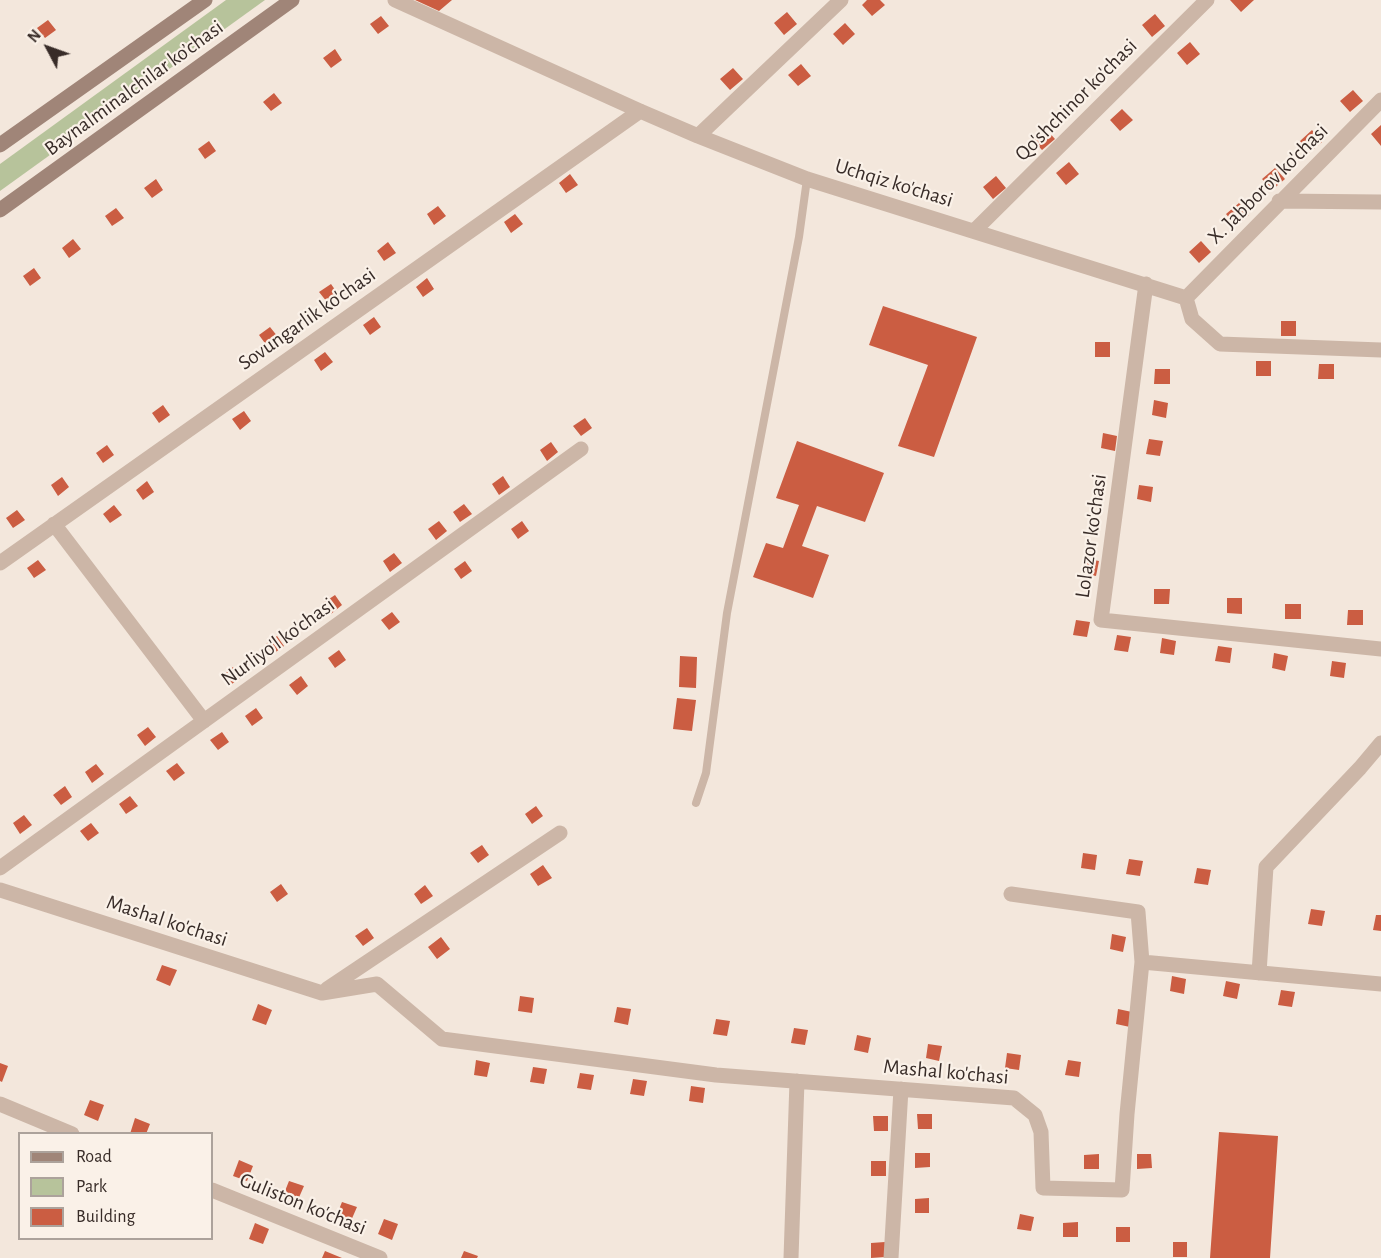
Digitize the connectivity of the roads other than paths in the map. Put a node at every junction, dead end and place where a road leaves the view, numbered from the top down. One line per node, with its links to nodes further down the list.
1 (205, 0): 9 (main road, Baynalminalchilar ko’chasi)
2 (292, 0): 13 (main road, Baynalminalchilar ko’chasi)
3 (395, 0): 7 (street, Uchqiz ko'chasi)
4 (841, 0): 8 (street)
5 (1207, 0): 14 (street, Qo'shchinor ko'chasi)
6 (1381, 100): 11 (street, X. Jabborov ko'chasi)
7 (640, 111): 8 (street, Uchqiz ko'chasi); 19 (street, Sovungarlik ko'chasi)
8 (698, 136): 10 (street, Uchqiz ko'chasi)
9 (0, 146)
10 (807, 178): 14 (street, Uchqiz ko'chasi); 24 (lane)
11 (1279, 201): 12 (street); 16 (street, X. Jabborov ko'chasi)
12 (1381, 202)
13 (0, 210)
14 (974, 231): 15 (street, Uchqiz ko'chasi)
15 (1146, 284): 16 (street, Uchqiz ko'chasi); 21 (street, Lolazor ko'chasi)
16 (1185, 298): 17 (street)
17 (1381, 350)
18 (581, 449): 22 (street, Nurliyo'l ko'chasi)
19 (54, 524): 20 (street, Sovungarlik ko'chasi); 22 (street)
20 (0, 563)
21 (1381, 649)
22 (204, 721): 26 (street, Nurliyo'l ko'chasi)
23 (1381, 742): 30 (street)
24 (696, 803)
25 (560, 833): 32 (street)
26 (0, 868)
27 (0, 890): 32 (street, Mashal ko'chasi)
28 (1011, 894): 29 (street)
29 (1142, 962): 30 (street); 34 (street, Mashal ko'chasi)
30 (1259, 974): 31 (street)
31 (1381, 984)
32 (322, 993): 33 (street, Mashal ko'chasi)
33 (797, 1081): 34 (street, Mashal ko'chasi); 39 (street)
34 (901, 1089): 40 (street)
35 (0, 1104): 36 (street)
36 (67, 1132)
37 (213, 1190): 38 (street, Guliston ko'chasi)
38 (380, 1258)
39 (791, 1258)
40 (891, 1258)

